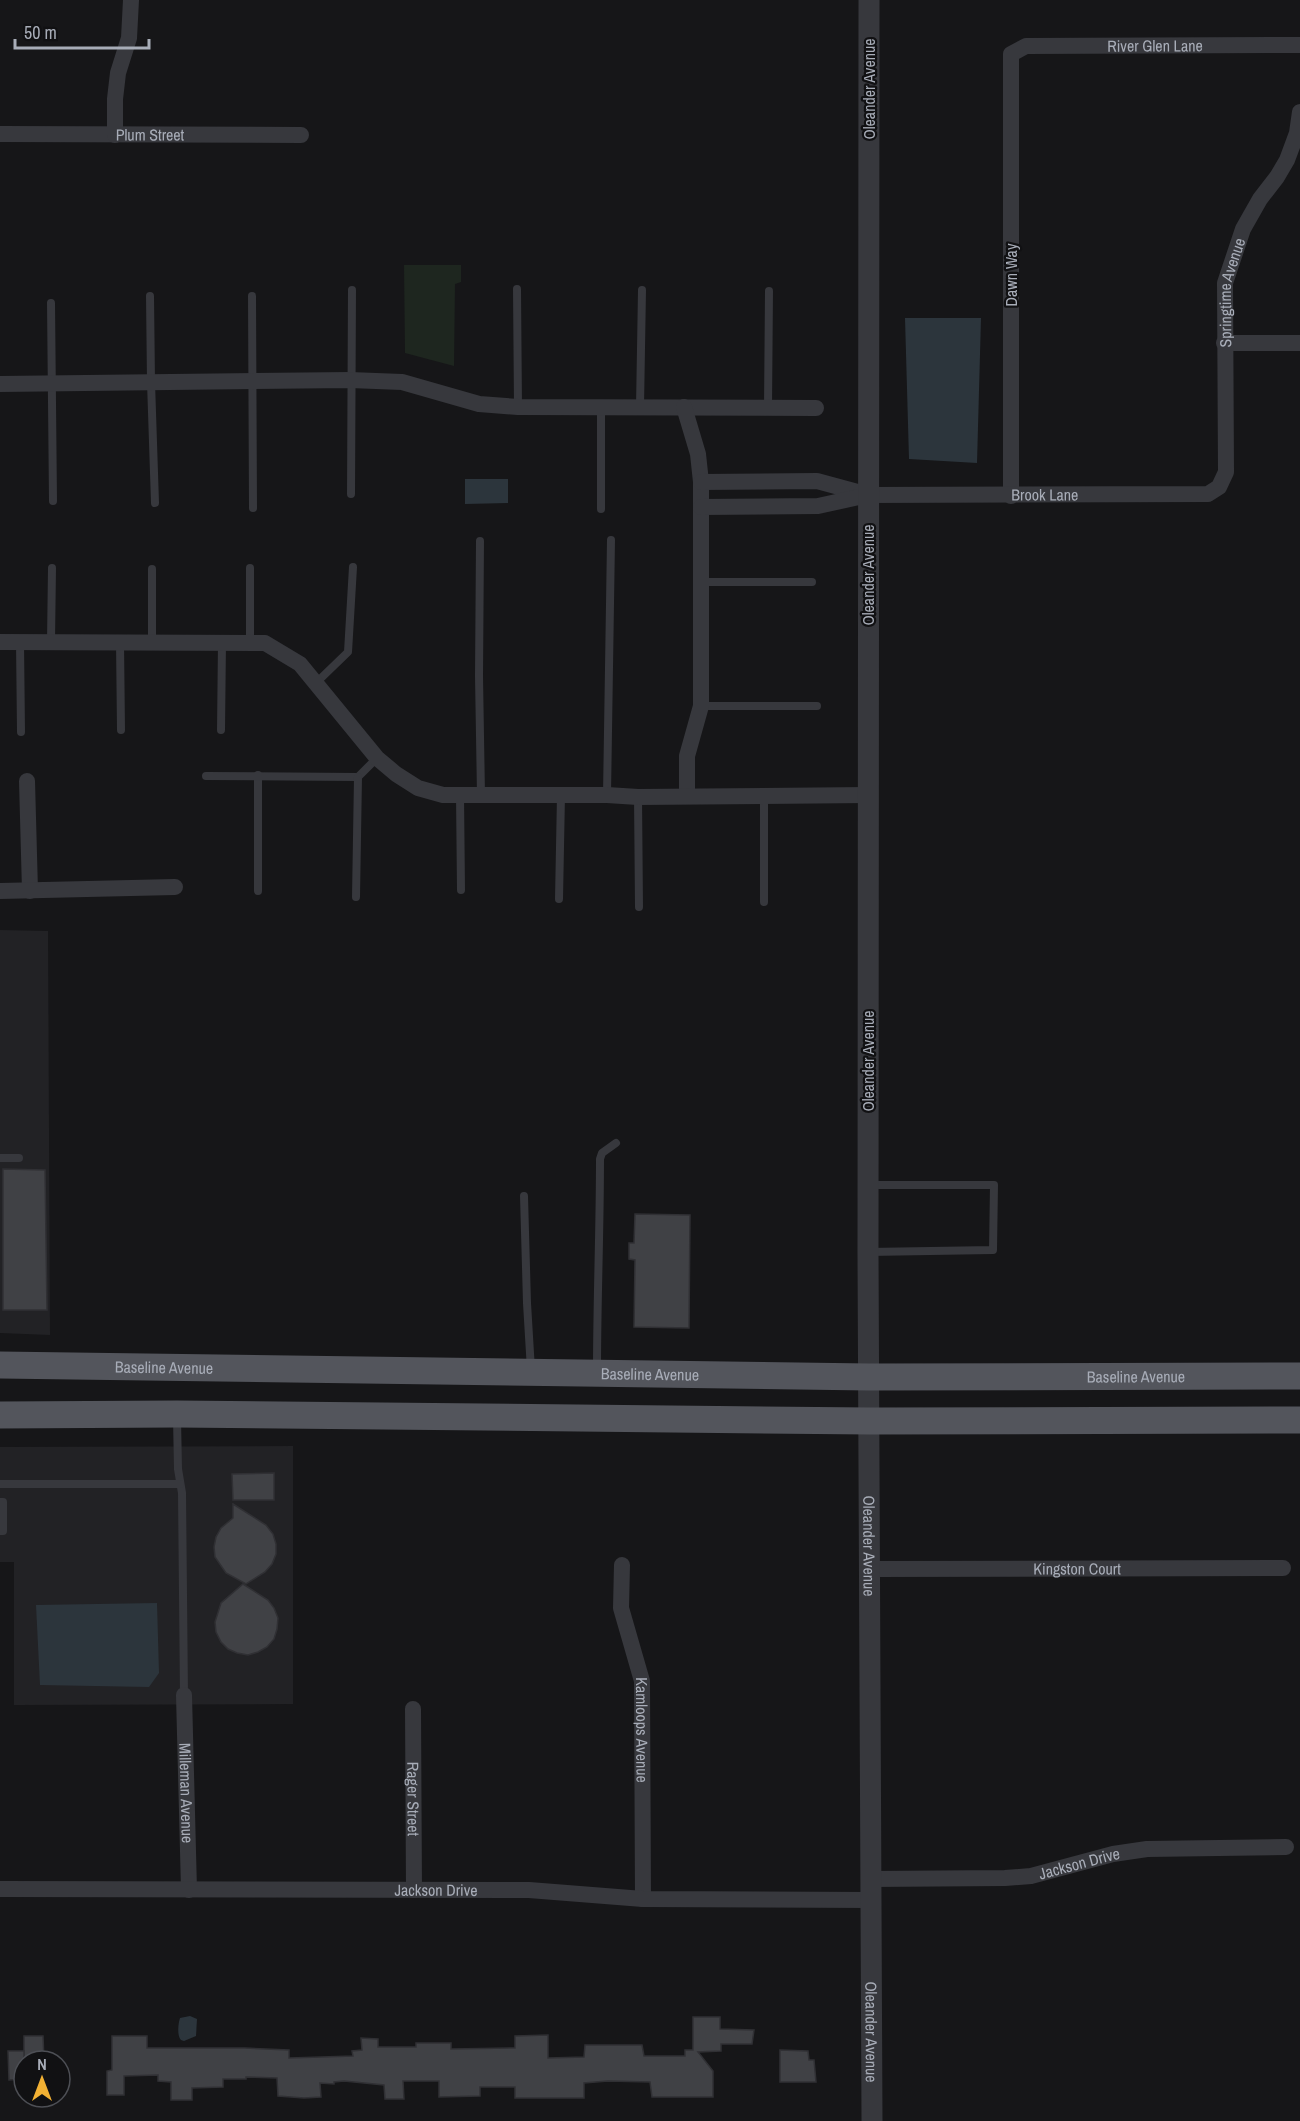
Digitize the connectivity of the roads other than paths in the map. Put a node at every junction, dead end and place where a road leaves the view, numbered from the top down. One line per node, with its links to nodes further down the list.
1 (131, 0): 7 (street)
2 (869, 0): 33 (street, Oleander Avenue)
3 (1300, 45): 4 (street, River Glen Lane)
4 (1011, 54): 34 (street, Dawn Way)
5 (1300, 112): 16 (street, Springtime Avenue)
6 (0, 134): 7 (street, Plum Street)
7 (115, 135): 8 (street, Plum Street)
8 (301, 135)
9 (517, 289): 24 (lane)
10 (352, 290): 18 (lane)
11 (642, 290): 26 (lane)
12 (769, 291): 27 (lane)
13 (150, 296): 20 (lane)
14 (252, 296): 19 (lane)
15 (51, 303): 22 (lane)
16 (1224, 343): 17 (street); 31 (street, Springtime Avenue)
17 (1300, 344)
18 (350, 380): 19 (street); 24 (street); 32 (lane)
19 (251, 381): 20 (street); 39 (lane)
20 (151, 382): 22 (street); 36 (lane)
21 (0, 384): 22 (street)
22 (51, 384): 35 (lane)
23 (684, 406): 26 (street); 27 (street); 30 (street)
24 (518, 407): 25 (street)
25 (601, 407): 26 (street); 40 (lane)
26 (640, 407)
27 (768, 407): 28 (street)
28 (816, 408)
29 (782, 481): 30 (street); 33 (street); 38 (street)
30 (702, 482): 37 (street)
31 (1219, 487): 34 (street, Brook Lane)
32 (351, 494)
33 (868, 495): 34 (street, Brook Lane); 38 (street); 72 (street, Oleander Avenue)
34 (1011, 496)
35 (53, 501)
36 (155, 503)
37 (701, 507): 38 (street); 47 (street)
38 (783, 507)
39 (253, 508)
40 (601, 509)
41 (611, 540): 71 (lane)
42 (480, 541): 69 (lane)
43 (353, 567): 56 (lane)
44 (52, 568): 49 (lane)
45 (250, 568): 55 (lane)
46 (152, 569): 54 (lane)
47 (701, 582): 48 (lane); 57 (street)
48 (812, 582)
49 (51, 641): 51 (street); 52 (street)
50 (0, 642): 51 (street)
51 (20, 642): 61 (lane)
52 (120, 642): 54 (street); 59 (lane)
53 (222, 642): 54 (street); 55 (street); 60 (lane)
54 (152, 643)
55 (250, 643): 56 (street)
56 (317, 682): 62 (street)
57 (700, 706): 58 (lane); 73 (street)
58 (817, 706)
59 (121, 729)
60 (221, 730)
61 (21, 732)
62 (377, 758): 65 (lane); 68 (street)
63 (258, 775): 64 (lane); 65 (lane); 79 (lane)
64 (206, 776)
65 (358, 777): 80 (lane)
66 (27, 781): 78 (street)
67 (764, 794): 72 (street); 73 (street); 82 (lane)
68 (460, 795): 69 (street); 76 (lane)
69 (481, 795): 70 (street)
70 (561, 795): 71 (street); 81 (lane)
71 (607, 795): 74 (street)
72 (868, 795): 87 (street, Oleander Avenue)
73 (687, 796): 74 (street)
74 (638, 797): 83 (lane)
75 (175, 887): 78 (street)
76 (461, 890)
77 (0, 891): 78 (street)
78 (30, 891)
79 (258, 891)
80 (356, 897)
81 (559, 899)
82 (764, 902)
83 (639, 907)
84 (616, 1143): 92 (lane)
85 (0, 1158): 86 (lane)
86 (19, 1158)
87 (868, 1185): 89 (street, Oleander Avenue); 89 (lane)
88 (524, 1196): 91 (lane)
89 (868, 1252): 94 (street, Oleander Avenue)
90 (0, 1365): 91 (main road, Baseline Avenue)
91 (532, 1373): 92 (main road, Baseline Avenue)
92 (597, 1374): 94 (main road, Baseline Avenue)
93 (1300, 1376): 94 (main road, Baseline Avenue)
94 (869, 1377): 98 (street, Oleander Avenue)
95 (177, 1414): 96 (main road); 98 (main road); 100 (lane)
96 (0, 1415)
97 (1300, 1420): 98 (main road)
98 (870, 1421): 105 (street, Oleander Avenue)
99 (0, 1484): 100 (lane)
100 (180, 1484): 106 (lane)
101 (0, 1502): 102 (lane)
102 (0, 1531)
103 (622, 1565): 113 (street, Kamloops Avenue)
104 (1283, 1568): 105 (street, Kingston Court)
105 (870, 1569): 110 (street, Oleander Avenue)
106 (184, 1695): 111 (street, Milleman Avenue)
107 (413, 1709): 112 (street, Rager Street)
108 (1286, 1847): 110 (street, Jackson Drive)
109 (0, 1889): 111 (street, Jackson Drive)
110 (872, 1889): 113 (street, Jackson Drive); 114 (street, Oleander Avenue)
111 (189, 1890): 112 (street, Jackson Drive)
112 (414, 1890): 113 (street, Jackson Drive)
113 (643, 1899)
114 (872, 2121)

